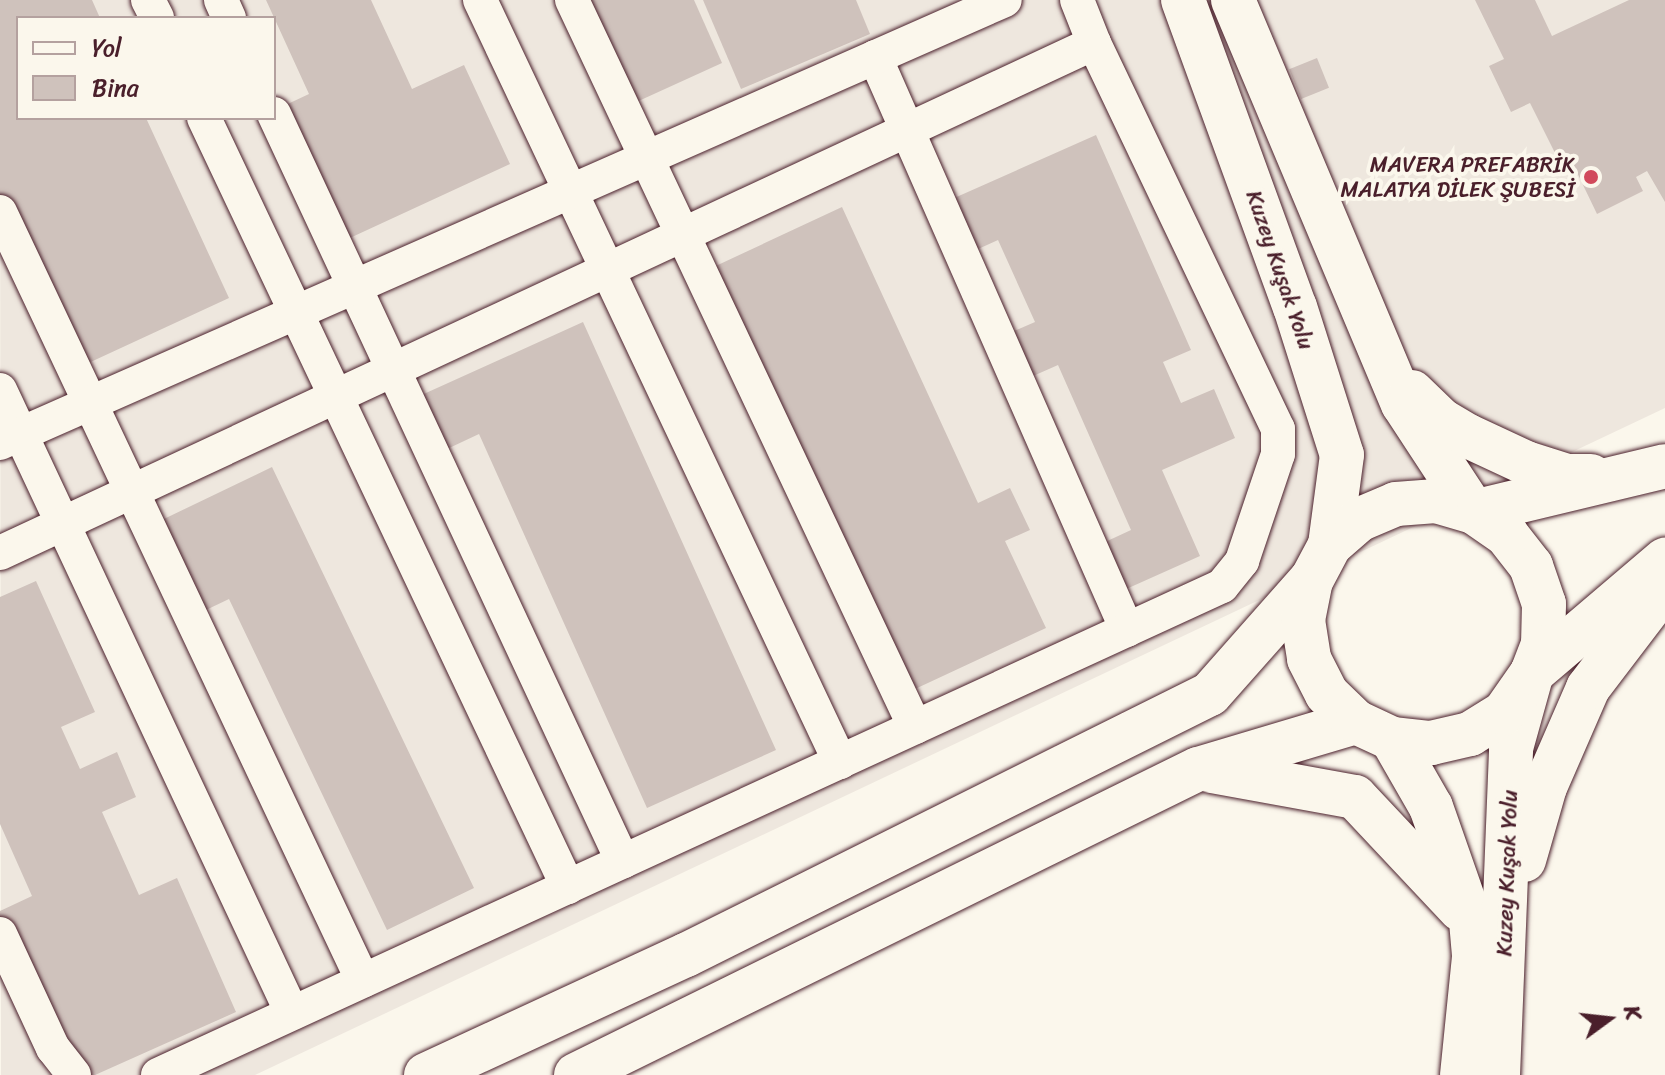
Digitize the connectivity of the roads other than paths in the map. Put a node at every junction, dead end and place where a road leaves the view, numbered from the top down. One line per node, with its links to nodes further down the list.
1 (480, 0): 13 (street)
2 (572, 0): 12 (street)
3 (1005, 0): 8 (street)
4 (1077, 0): 7 (street)
5 (1183, 0): 31 (main road, Kuzey Kuşak Yolu)
6 (1233, 0): 20 (main road)
7 (1094, 43): 11 (street); 33 (street)
8 (875, 57): 11 (street); 12 (street)
9 (276, 118): 17 (street)
10 (205, 120): 18 (street)
11 (907, 130): 15 (street); 33 (street)
12 (646, 158): 13 (street); 15 (street)
13 (570, 191): 16 (street); 17 (street)
14 (0, 212): 23 (street)
15 (683, 235): 16 (street); 35 (street)
16 (607, 270): 19 (street); 37 (street)
17 (354, 286): 18 (street); 19 (street)
18 (296, 312): 22 (street); 23 (street)
19 (393, 370): 22 (street); 39 (street)
20 (1388, 370): 25 (main road); 27 (main road)
21 (0, 390): 24 (street)
22 (336, 396): 26 (street); 40 (street)
23 (90, 403): 24 (street); 26 (street)
24 (10, 438): 28 (street)
25 (1665, 466): 27 (main road)
26 (132, 491): 28 (street); 43 (street)
27 (1474, 512): 31 (main road); 34 (main road)
28 (63, 524): 29 (street); 44 (street)
29 (0, 553)
30 (1665, 560): 34 (main road)
31 (1320, 563): 36 (main road); 47 (main road)
32 (1665, 587): 41 (main road)
33 (1127, 630): 35 (street)
34 (1532, 673): 36 (main road); 41 (main road, Kuzey Kuşak Yolu)
35 (915, 727): 37 (street)
36 (1374, 731): 38 (main road); 41 (main road, Kuzey Kuşak Yolu)
37 (840, 762): 39 (street)
38 (1198, 769): 41 (main road); 48 (main road)
39 (623, 862): 40 (street)
40 (568, 887): 43 (street)
41 (1489, 921): 49 (main road, Kuzey Kuşak Yolu); 50 (main road, Kuzey Kuşak Yolu)
42 (0, 934): 45 (street)
43 (363, 981): 44 (street)
44 (292, 1013): 46 (street)
45 (74, 1075)
46 (158, 1075)
47 (426, 1075)
48 (576, 1075)
49 (1462, 1075)
50 (1498, 1075)

